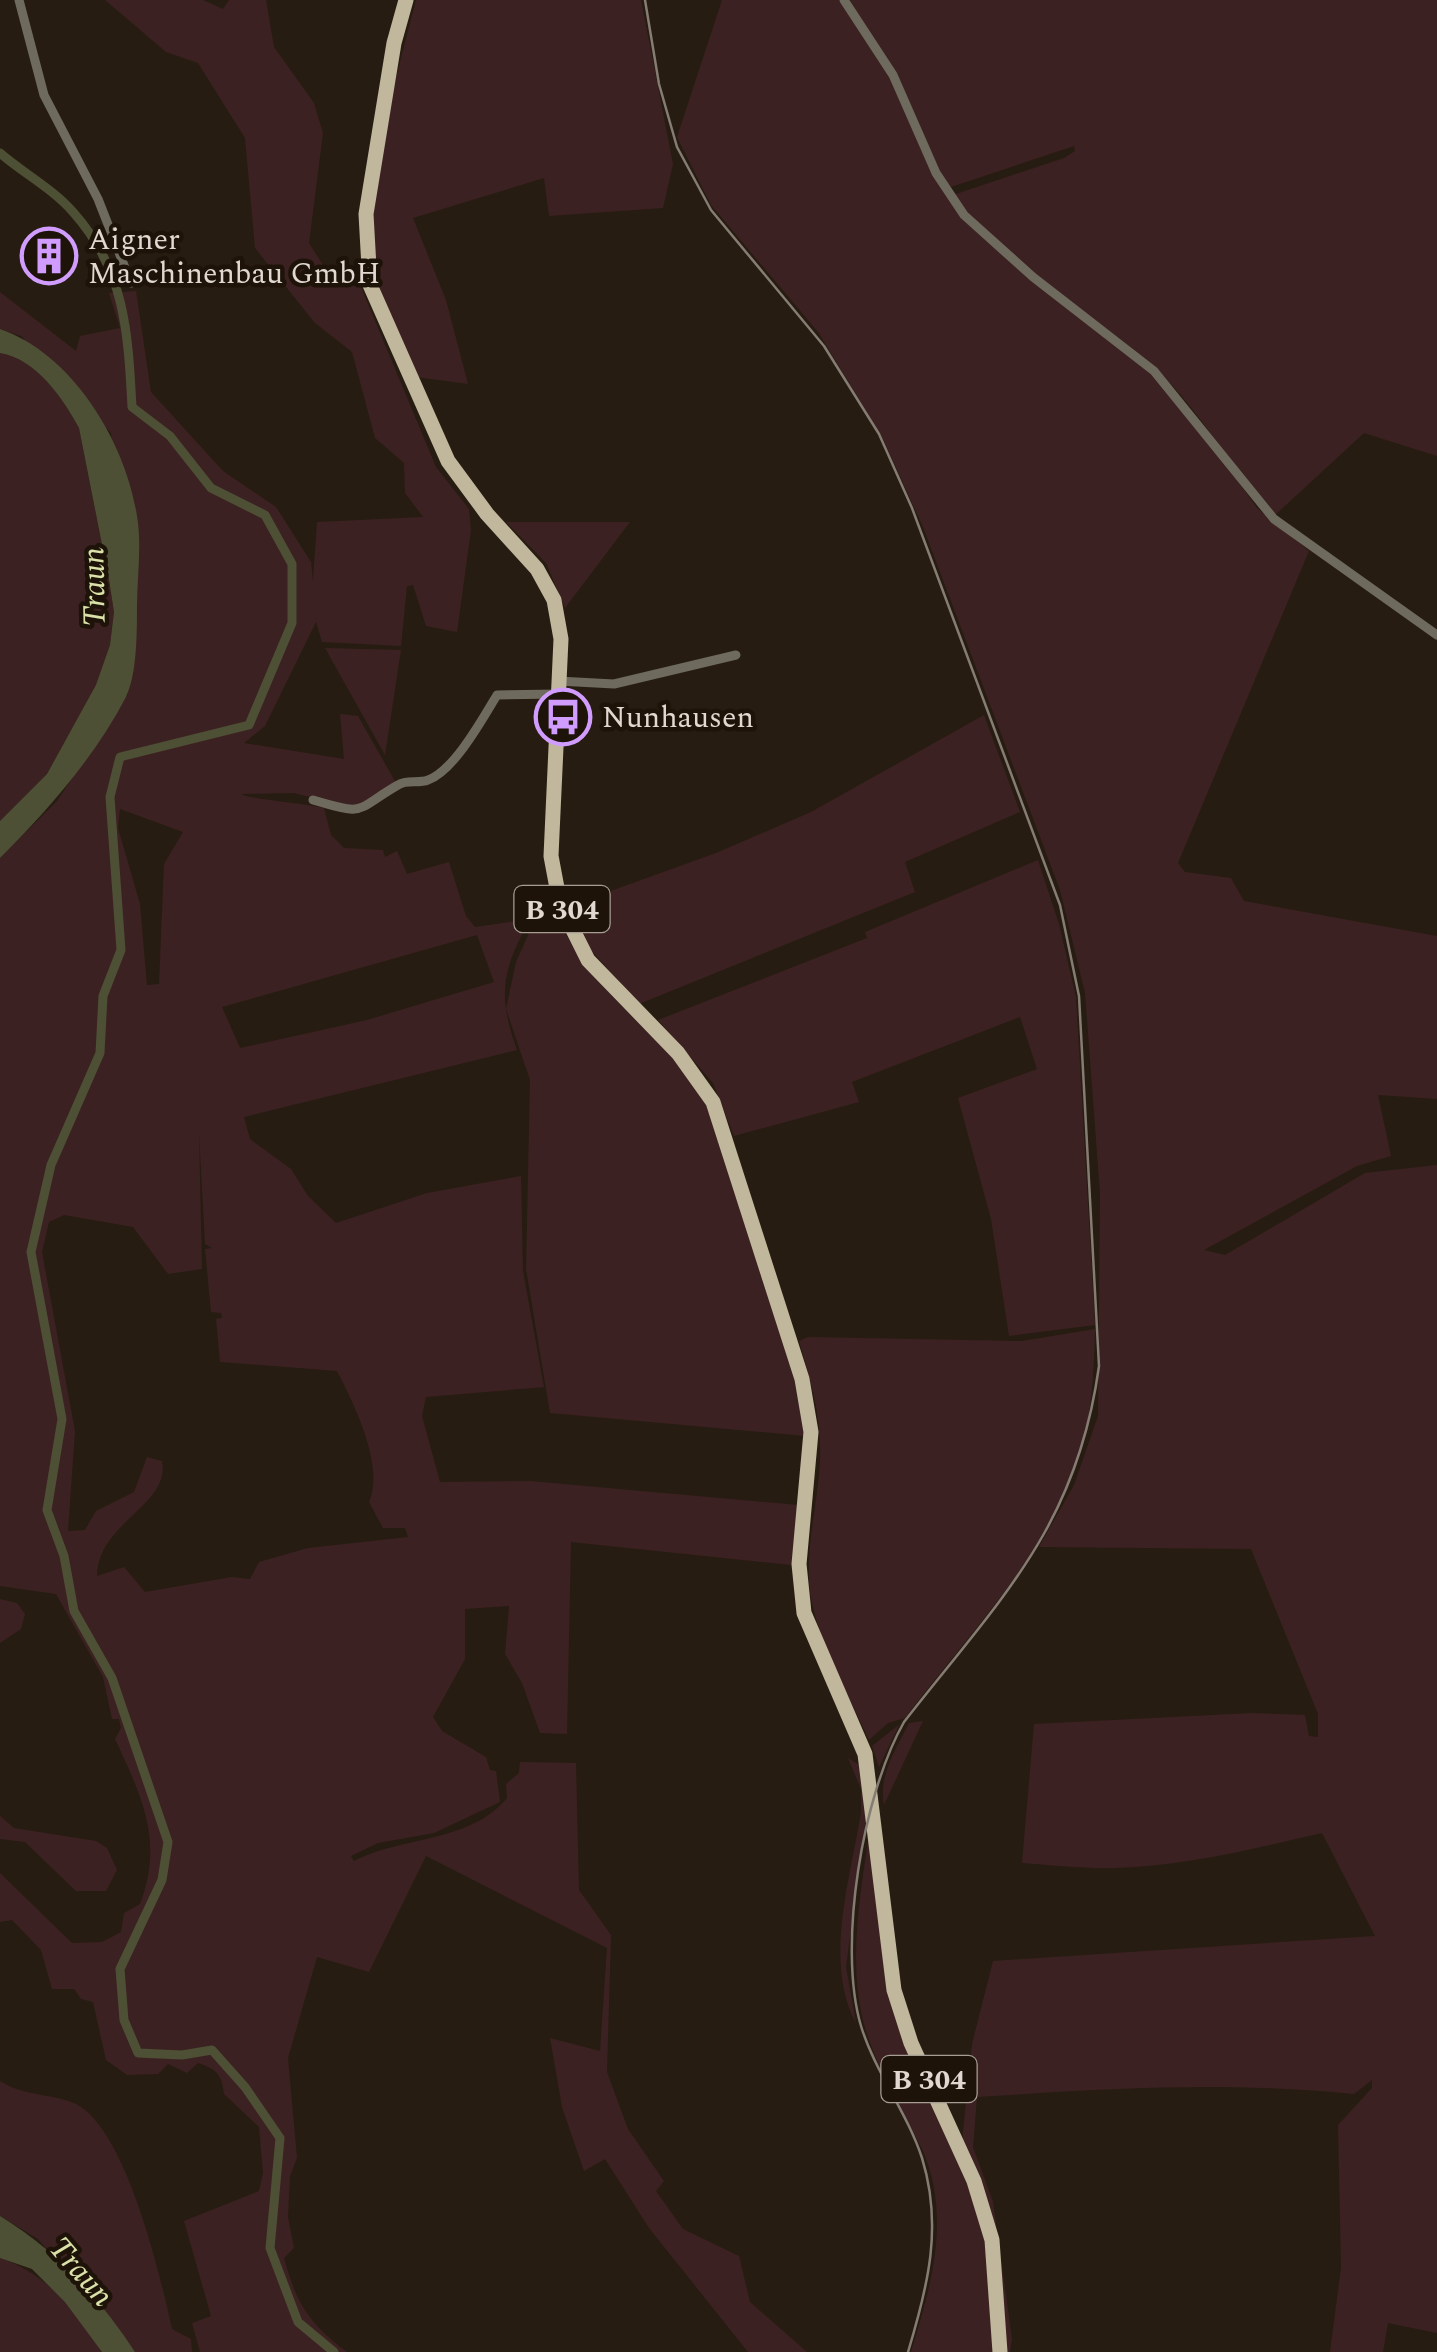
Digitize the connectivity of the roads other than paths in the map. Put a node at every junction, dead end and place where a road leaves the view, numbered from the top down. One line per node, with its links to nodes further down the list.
1 (19, 0): 4 (street)
2 (406, 0): 7 (main road, B 304)
3 (844, 0): 5 (street)
4 (130, 282)
5 (1437, 635)
6 (736, 655): 7 (street)
7 (558, 688): 8 (street); 9 (main road, B 304)
8 (313, 800)
9 (1000, 2352)

